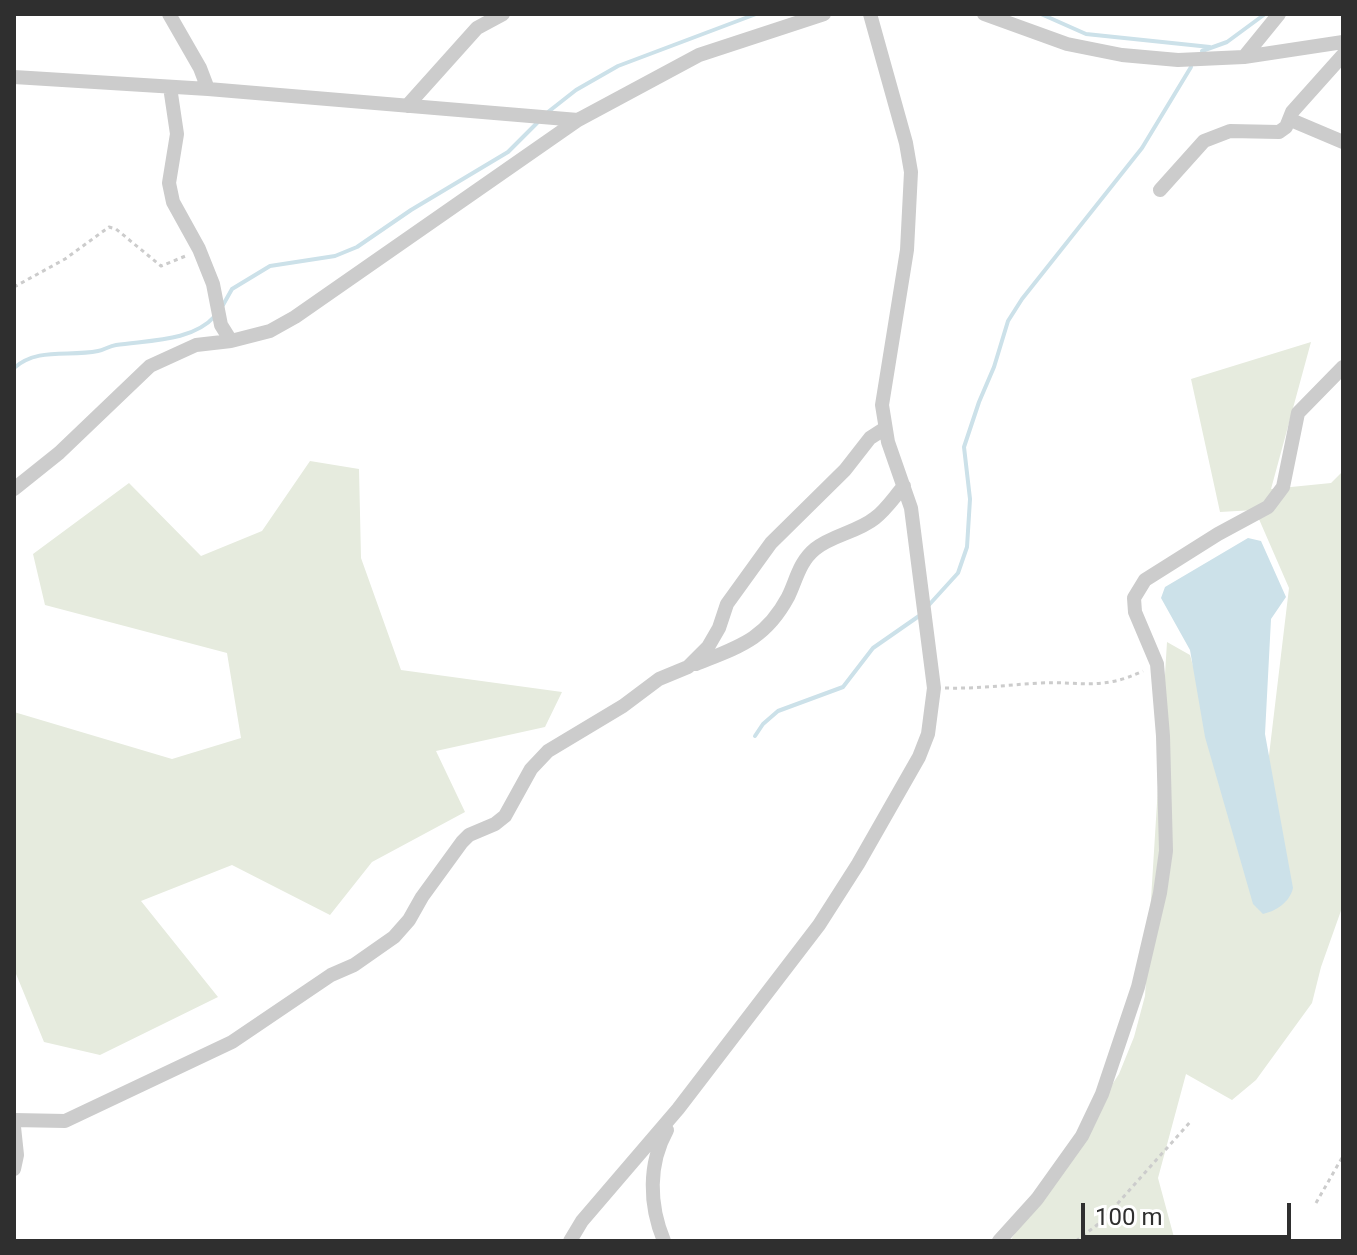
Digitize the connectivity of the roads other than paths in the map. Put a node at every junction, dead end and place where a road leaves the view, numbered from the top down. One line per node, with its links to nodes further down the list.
1 (169, 14): 12 (street)
2 (503, 14): 13 (street)
3 (824, 14): 14 (street)
4 (870, 14): 20 (street)
5 (984, 14): 9 (street)
6 (1279, 14): 9 (street)
7 (1343, 42): 9 (street)
8 (1343, 55): 15 (street)
9 (1244, 57)
10 (14, 77): 11 (street)
11 (170, 87): 12 (street); 18 (street)
12 (208, 89): 13 (street)
13 (407, 106): 14 (street)
14 (578, 120): 18 (street)
15 (1291, 120): 16 (street); 17 (street)
16 (1343, 142)
17 (1160, 190)
18 (231, 341): 22 (street)
19 (1343, 367): 30 (street)
20 (884, 429): 21 (street); 23 (street)
21 (904, 486): 23 (street); 24 (street)
22 (14, 489)
23 (688, 667): 25 (street)
24 (678, 1109): 28 (street); 29 (street)
25 (14, 1120)
26 (14, 1127): 27 (street)
27 (14, 1169)
28 (570, 1241)
29 (664, 1241)
30 (999, 1241)

